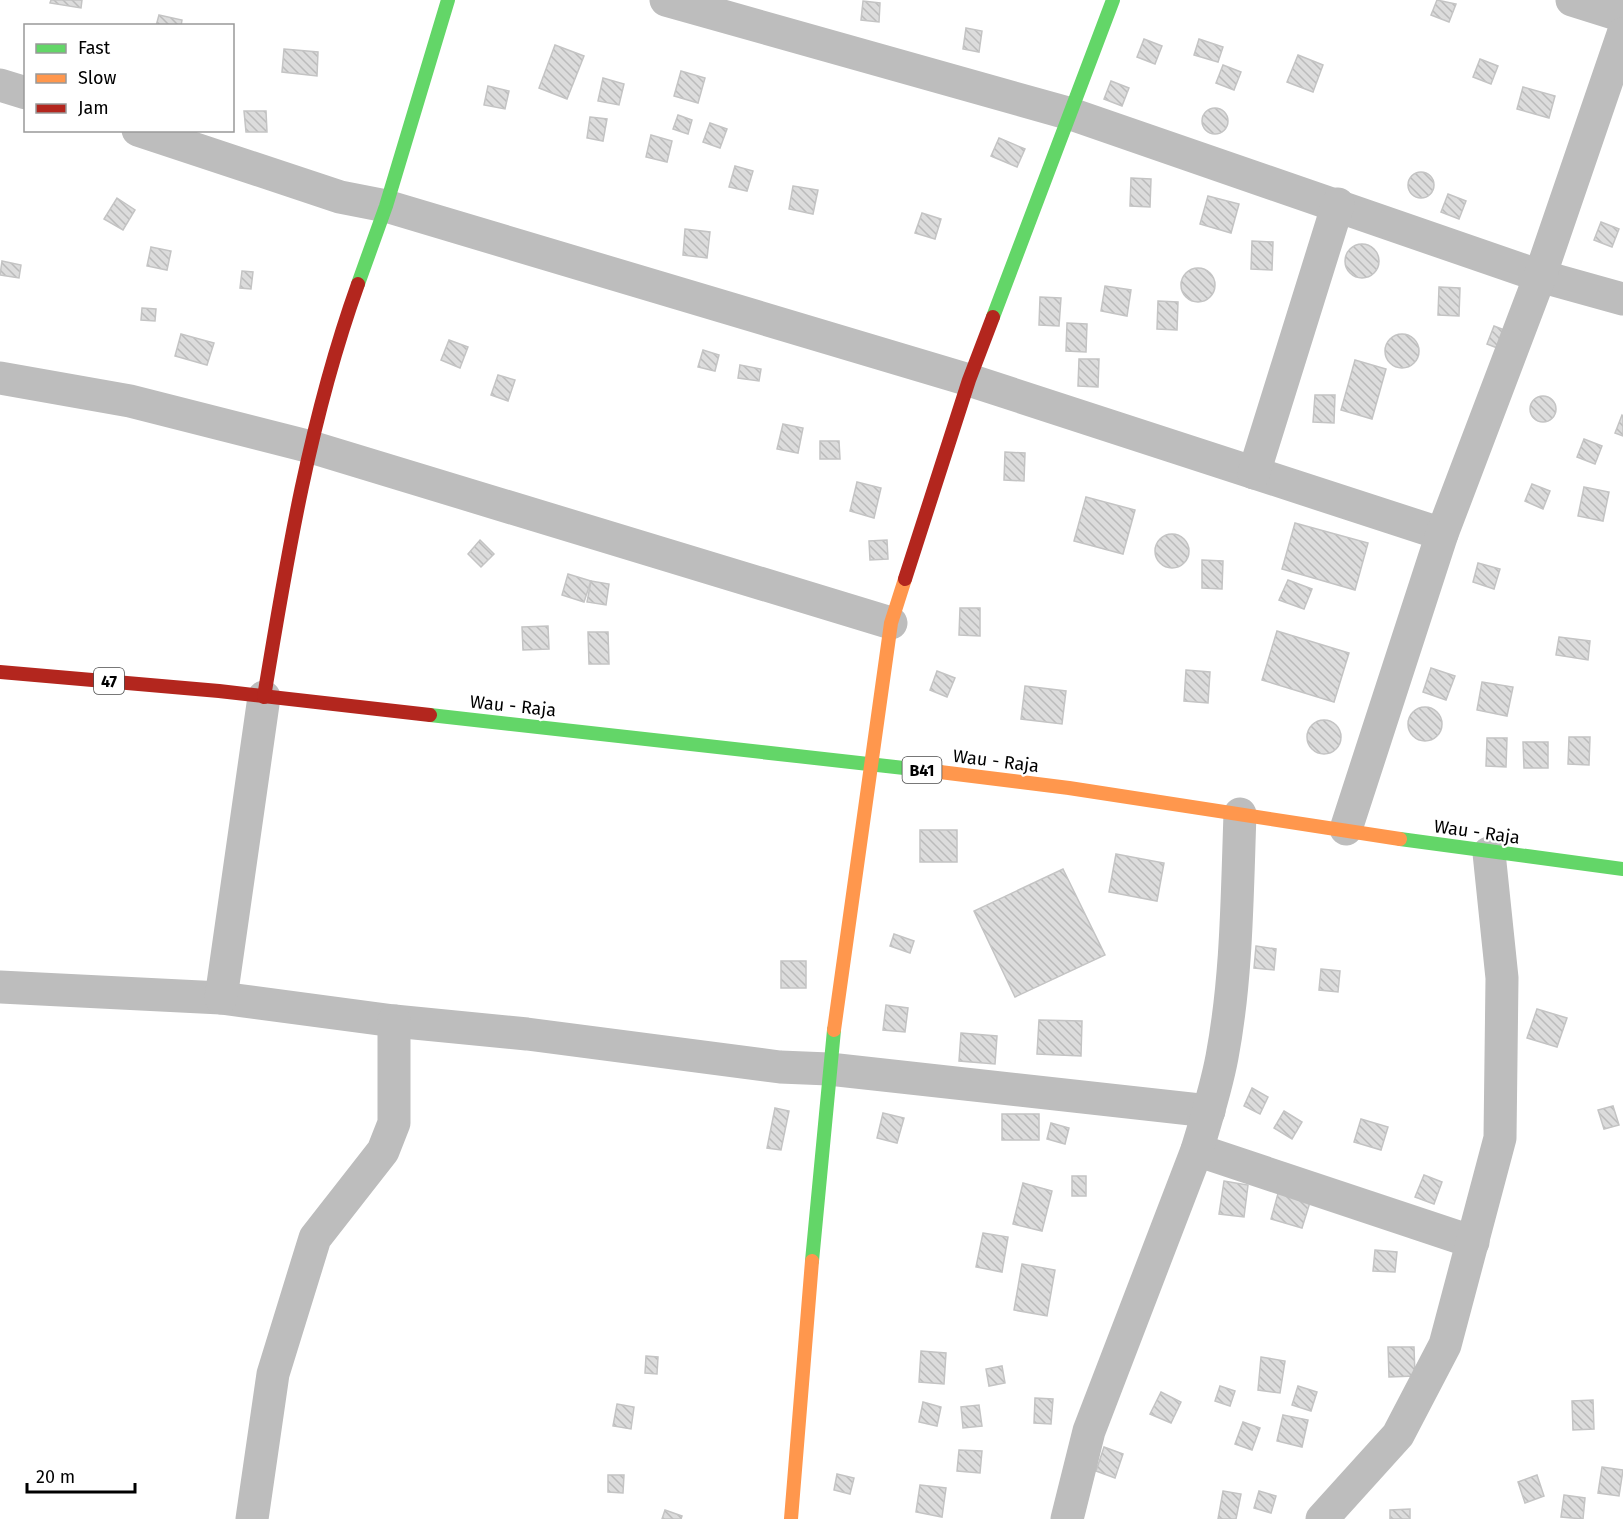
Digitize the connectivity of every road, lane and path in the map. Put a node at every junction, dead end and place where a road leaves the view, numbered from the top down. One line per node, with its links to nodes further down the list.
1 (448, 0): 12 (street)
2 (666, 0): 9 (street)
3 (1113, 0): 9 (street)
4 (1572, 0): 5 (street)
5 (1623, 16)
6 (1623, 34): 13 (street)
7 (0, 85): 8 (street)
8 (24, 92)
9 (1071, 114): 11 (street); 16 (street)
10 (144, 132): 12 (street)
11 (1338, 204): 13 (street); 18 (street)
12 (386, 206): 16 (street); 17 (street)
13 (1540, 276): 14 (street); 19 (street)
14 (1623, 299)
15 (0, 378): 17 (street)
16 (969, 380): 18 (street); 20 (street)
17 (311, 447): 20 (street); 23 (street)
18 (1254, 473): 19 (street)
19 (1442, 534): 26 (street)
20 (891, 623): 24 (street)
21 (0, 672): 22 (street, 47)
22 (219, 691): 23 (street, Wau - Raja / B41)
23 (264, 697): 24 (street, Wau - Raja / B41); 30 (street)
24 (873, 764): 25 (street, Wau - Raja / B41); 32 (street)
25 (1240, 814): 26 (street, Wau - Raja / B41); 33 (street)
26 (1346, 830): 27 (street, Wau - Raja / B41)
27 (1489, 853): 28 (street, Wau - Raja / B41); 35 (street)
28 (1623, 869)
29 (0, 987): 30 (street)
30 (221, 998): 31 (street)
31 (394, 1021): 32 (street); 36 (street)
32 (829, 1069): 33 (street); 37 (street)
33 (1209, 1112): 34 (street)
34 (1197, 1150): 35 (street); 38 (street)
35 (1473, 1242): 39 (street)
36 (252, 1519)
37 (791, 1519)
38 (1067, 1519)
39 (1322, 1519)

